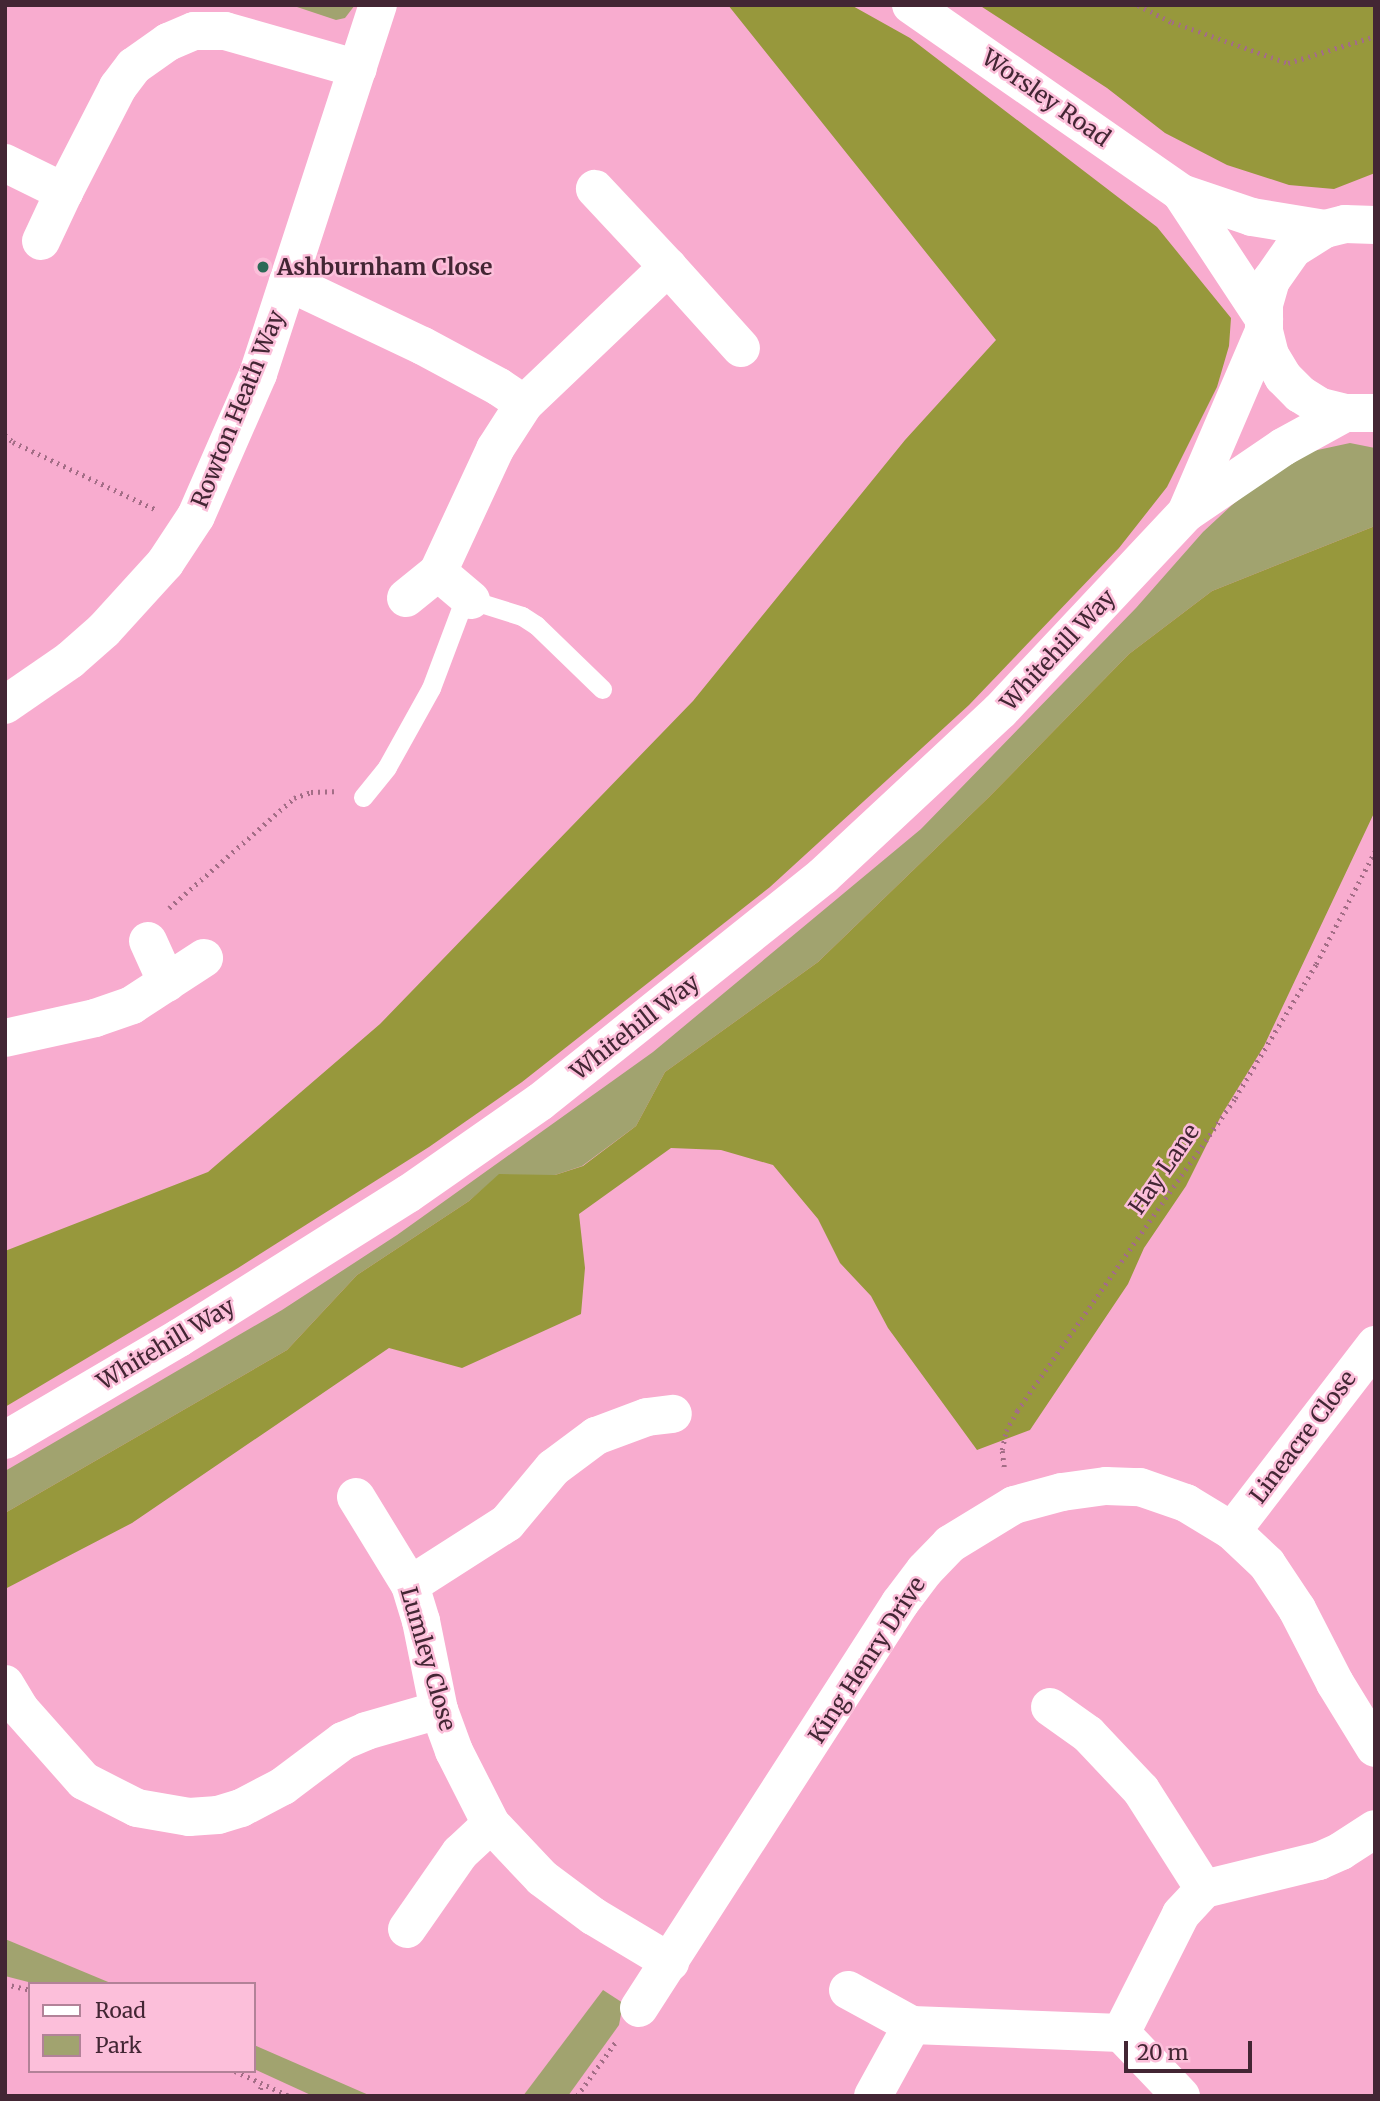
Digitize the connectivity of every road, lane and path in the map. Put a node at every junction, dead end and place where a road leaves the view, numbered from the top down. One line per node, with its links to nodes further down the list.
1 (378, 5): 5 (street, Rowton Heath Way)
2 (911, 5): 9 (street, Worsley Road)
3 (1138, 5): 4 (path)
4 (1375, 36)
5 (358, 69): 8 (street); 14 (street, Rowton Heath Way)
6 (5, 163): 8 (street)
7 (595, 189): 13 (street)
8 (64, 192): 12 (street)
9 (1181, 192): 11 (street, Worsley Road); 15 (street, Worsley Road)
10 (1372, 222): 11 (street)
11 (1325, 229): 15 (street, Whitehill Way)
12 (41, 241)
13 (668, 267): 16 (street); 17 (street)
14 (288, 282): 17 (street); 21 (street, Rowton Heath Way)
15 (1264, 325): 18 (street, Worsley Road); 20 (street, Whitehill Way)
16 (741, 348)
17 (524, 404): 22 (street)
18 (1366, 415): 20 (street, Whitehill Way)
19 (5, 435): 21 (path)
20 (1186, 513): 35 (street, Whitehill Way)
21 (190, 524): 25 (street, Rowton Heath Way)
22 (458, 589): 23 (street); 24 (lane); 27 (lane)
23 (406, 598)
24 (602, 689)
25 (5, 705)
26 (342, 785): 29 (path)
27 (363, 797)
28 (1375, 851): 37 (path, Hay Lane)
29 (148, 941): 31 (street)
30 (204, 958): 31 (street)
31 (167, 983): 32 (street)
32 (5, 1038)
33 (1375, 1345): 38 (street, Lineacre Close)
34 (673, 1414): 39 (street)
35 (5, 1440)
36 (356, 1497): 39 (street, Lumley Close)
37 (1014, 1505): 38 (street, King Henry Drive); 48 (street, King Henry Drive)
38 (1232, 1531): 43 (street, King Henry Drive)
39 (410, 1585): 42 (street, Lumley Close)
40 (10, 1704): 42 (street)
41 (1050, 1707): 46 (street)
42 (439, 1710): 44 (street, Lumley Close)
43 (1375, 1748)
44 (491, 1824): 47 (street); 48 (street, Lumley Close)
45 (1375, 1829): 46 (street)
46 (1205, 1889): 54 (street)
47 (407, 1929)
48 (670, 1962): 52 (street, King Henry Drive)
49 (5, 1984): 50 (path)
50 (28, 1990)
51 (848, 1990): 53 (street)
52 (639, 2008): 59 (path)
53 (912, 2025): 54 (street); 60 (street)
54 (1121, 2033): 61 (street)
55 (239, 2073): 56 (path)
56 (262, 2084): 57 (path); 58 (path)
57 (258, 2096)
58 (289, 2096)
59 (576, 2096)
60 (873, 2096)
61 (1181, 2096)

